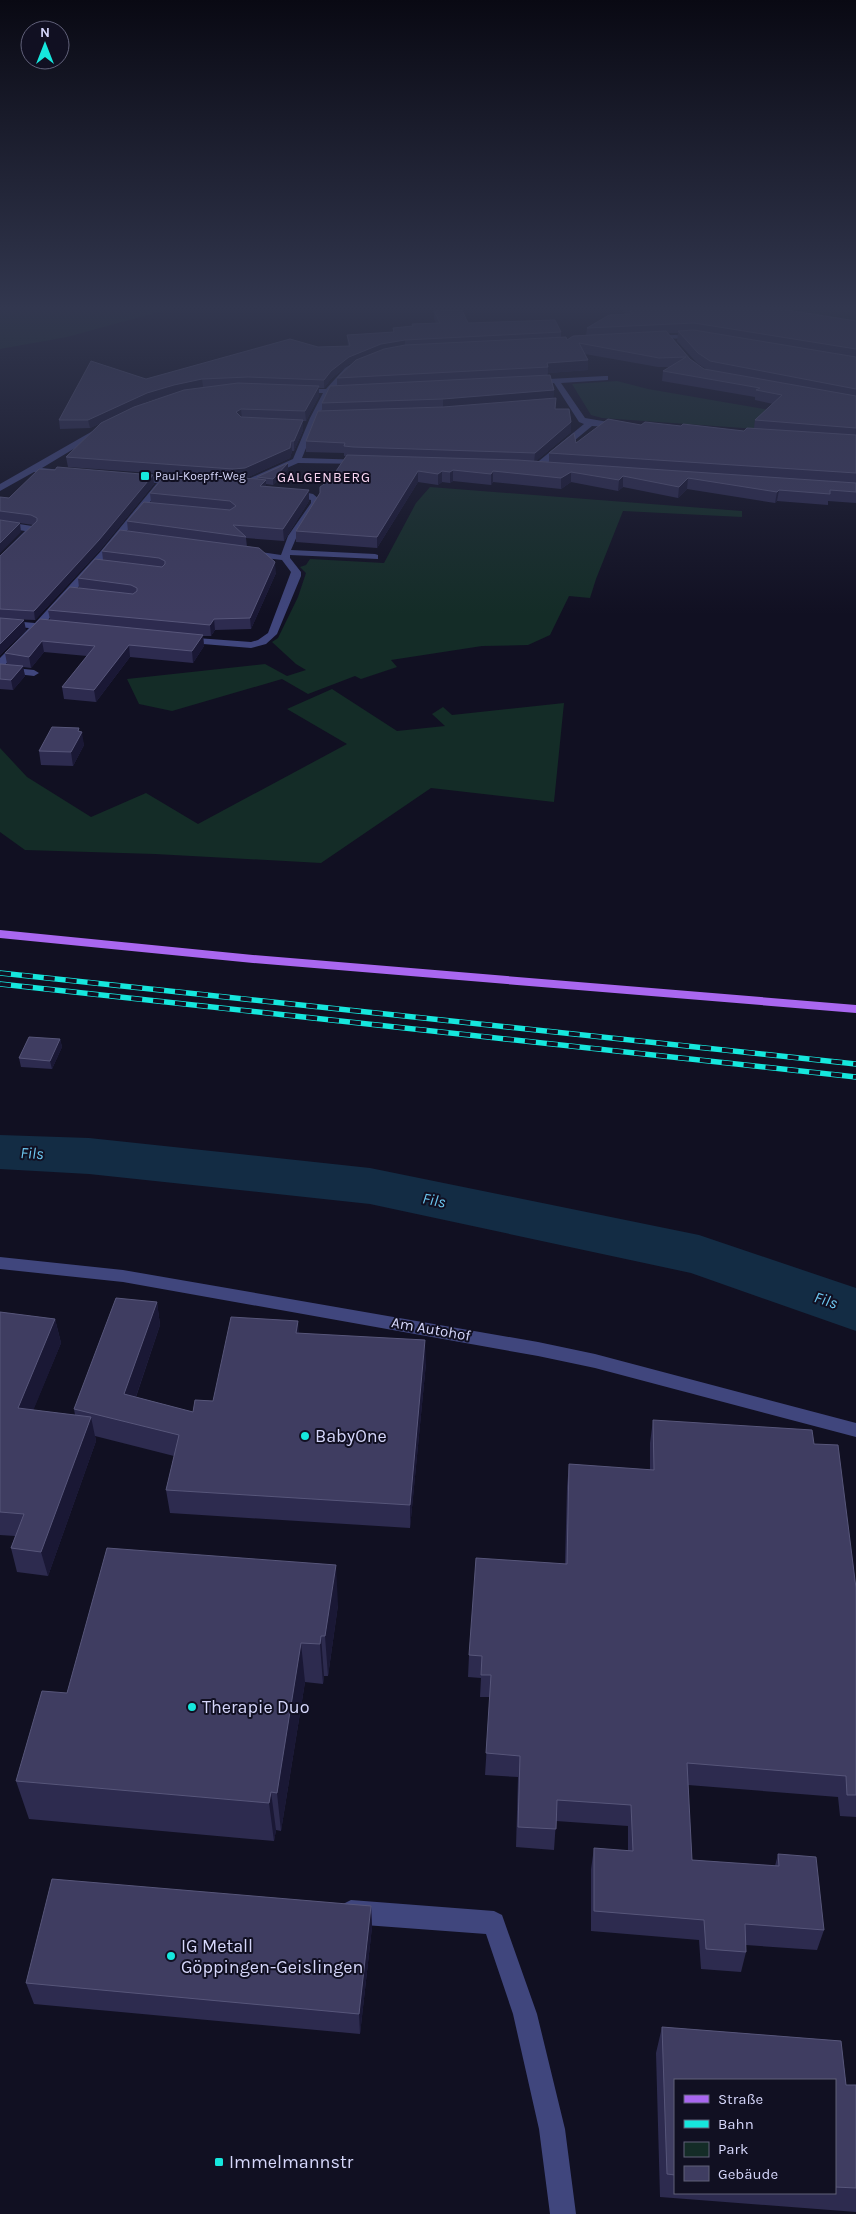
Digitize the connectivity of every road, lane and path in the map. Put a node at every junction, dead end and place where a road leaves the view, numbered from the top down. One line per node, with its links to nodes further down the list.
1 (322, 409): 6 (street)
2 (571, 409): 3 (street)
3 (590, 423): 5 (street); 9 (street)
4 (110, 425): 10 (street)
5 (628, 426)
6 (297, 460): 7 (street); 17 (street)
7 (375, 462)
8 (525, 466): 9 (street)
9 (536, 467): 11 (street)
10 (32, 469): 12 (street); 16 (street)
11 (554, 469)
12 (71, 473)
13 (127, 478): 14 (street)
14 (163, 481): 15 (street); 25 (street)
15 (188, 482)
16 (0, 488)
17 (262, 488)
18 (281, 491): 21 (street)
19 (0, 524): 23 (street)
20 (239, 552): 21 (street)
21 (285, 555): 22 (street); 27 (street)
22 (375, 557)
23 (0, 561)
24 (0, 623): 25 (street)
25 (39, 625): 26 (street); 28 (street)
26 (67, 628)
27 (172, 639)
28 (0, 664)
29 (0, 669): 30 (street)
30 (34, 673)
31 (0, 934): 32 (main road)
32 (856, 1009)
33 (0, 1263): 34 (street, Am Autohof)
34 (856, 1430)
35 (330, 1910): 36 (street)
36 (563, 2214)

